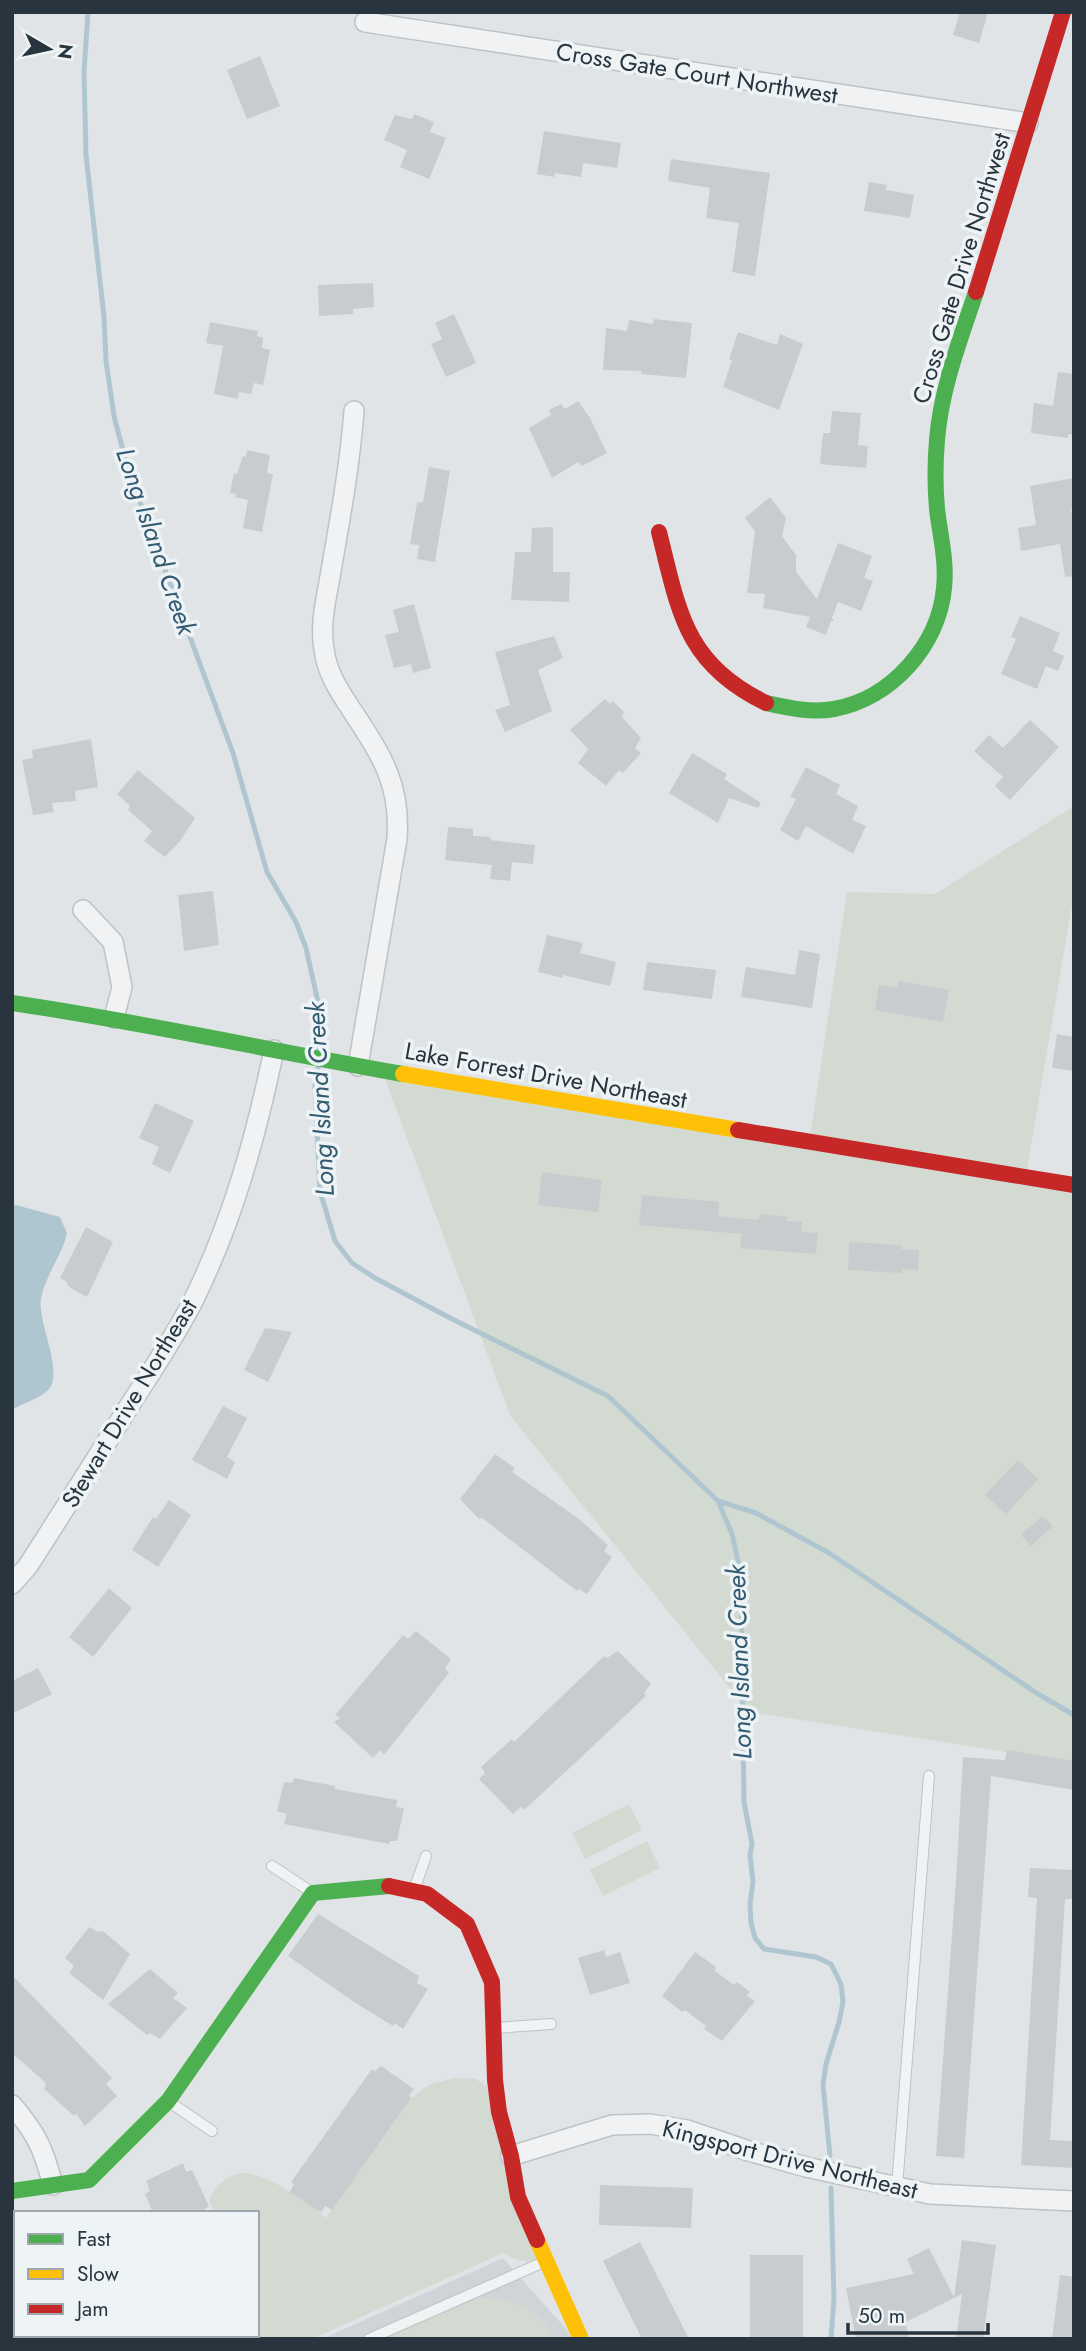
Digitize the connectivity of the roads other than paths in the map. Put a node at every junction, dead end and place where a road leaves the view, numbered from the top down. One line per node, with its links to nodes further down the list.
1 (1063, 12): 3 (street, Cross Gate Drive Northwest)
2 (365, 22): 3 (street, Cross Gate Court Northwest)
3 (1028, 123): 5 (street, Cross Gate Drive Northwest)
4 (354, 411): 10 (street)
5 (659, 532)
6 (83, 910): 8 (street)
7 (12, 1003): 8 (street, Lake Forrest Drive Northeast)
8 (114, 1018): 9 (street, Lake Forrest Drive Northeast)
9 (284, 1053): 10 (street, Lake Forrest Drive Northeast); 12 (street, Stewart Drive Northeast)
10 (359, 1066): 11 (street, Lake Forrest Drive Northeast)
11 (1074, 1185)
12 (12, 1584)
13 (929, 1776): 25 (lane)
14 (426, 1856): 16 (lane)
15 (272, 1866): 17 (lane)
16 (414, 1890): 17 (street); 19 (street)
17 (313, 1893): 20 (street)
18 (551, 2024): 19 (lane)
19 (495, 2028): 23 (street)
20 (167, 2101): 22 (lane); 24 (street)
21 (12, 2105): 24 (street)
22 (212, 2131)
23 (511, 2155): 25 (street, Kingsport Drive Northeast); 28 (street)
24 (53, 2185): 26 (street)
25 (897, 2187): 27 (street, Kingsport Drive Northeast)
26 (12, 2191)
27 (1074, 2202)
28 (546, 2261): 29 (lane); 30 (street)
29 (369, 2339)
30 (581, 2339)

